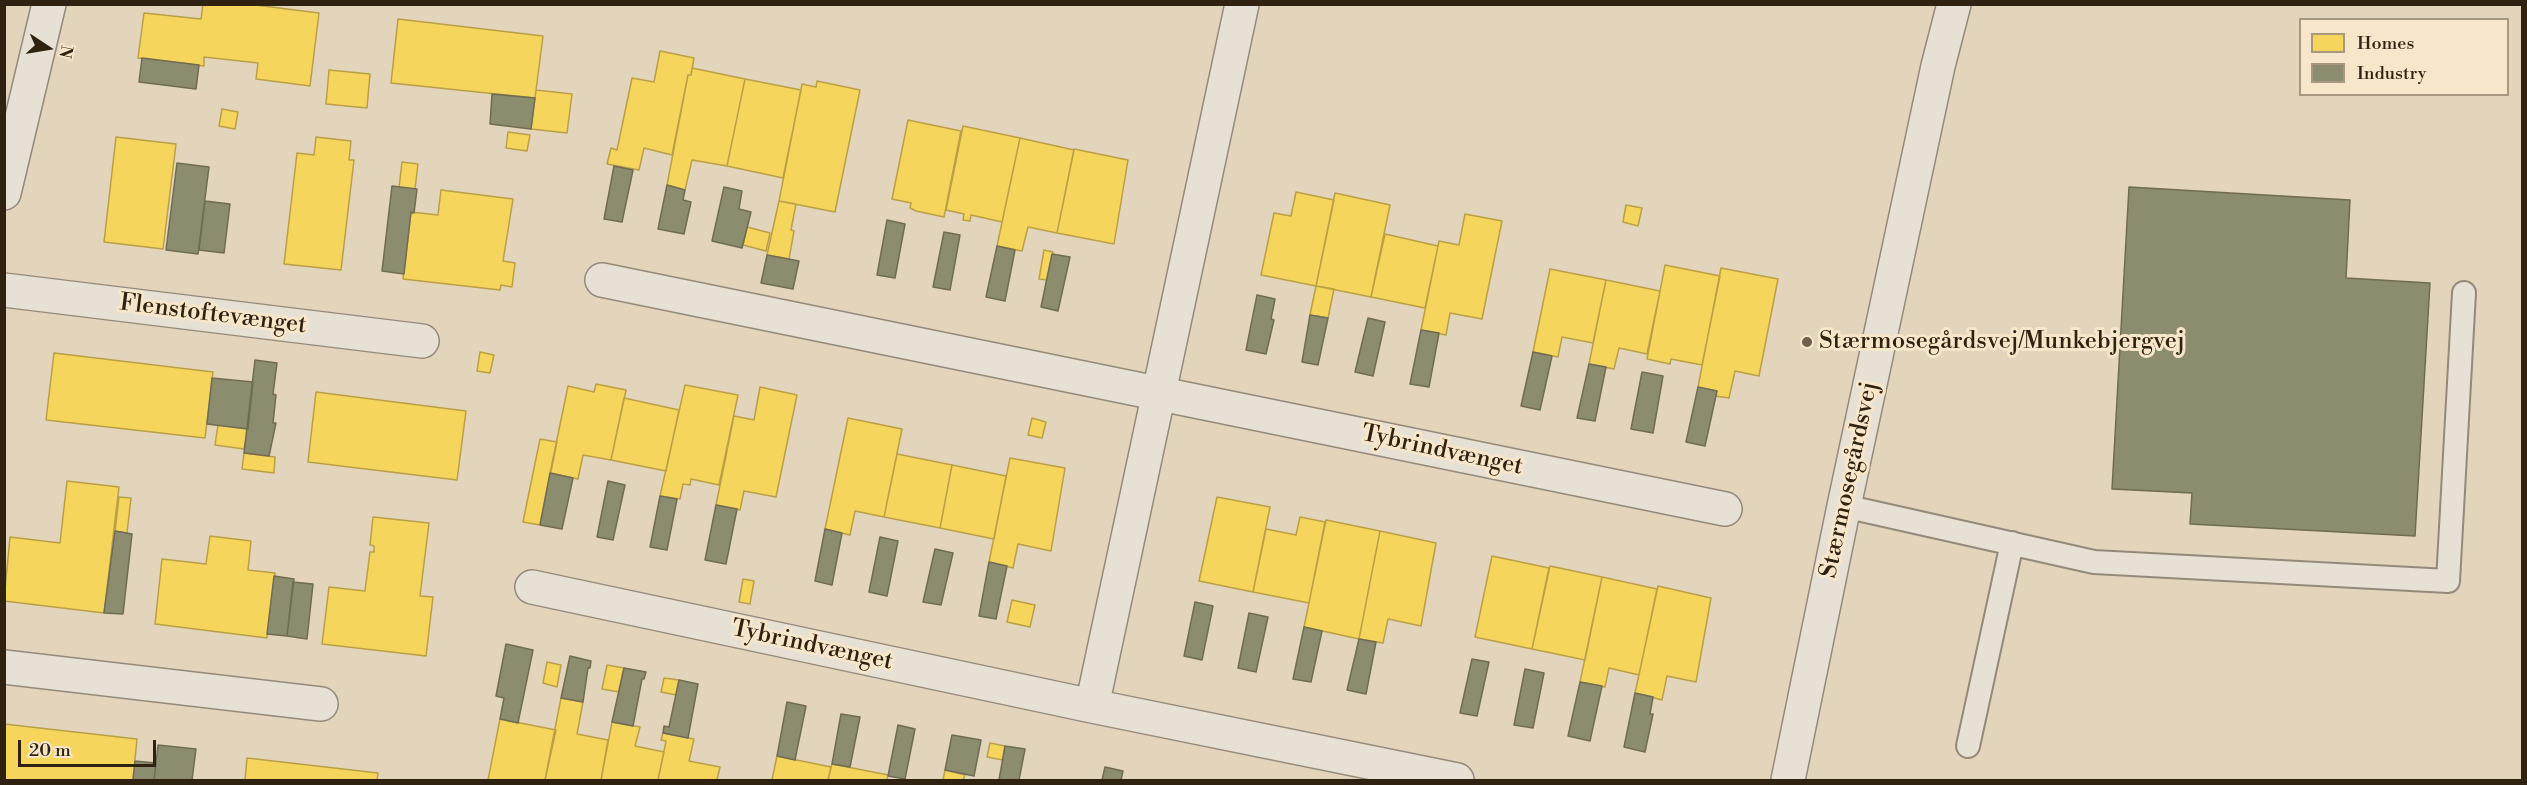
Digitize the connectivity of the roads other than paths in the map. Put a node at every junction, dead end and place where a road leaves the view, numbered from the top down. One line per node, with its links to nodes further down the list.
1 (49, 4): 4 (street)
2 (1242, 4): 9 (street)
3 (1954, 4): 10 (street, Stærmosegårdsvej)
4 (4, 193)
5 (602, 280): 9 (street, Tybrindvænget)
6 (4, 290): 8 (street, Flenstoftevænget)
7 (2464, 293): 12 (lane)
8 (422, 341)
9 (1159, 393): 11 (street, Tybrindvænget); 16 (street)
10 (1844, 506): 12 (lane); 19 (street, Stærmosegårdsvej)
11 (1725, 509)
12 (2012, 543): 17 (lane)
13 (532, 587): 16 (street, Tybrindvænget)
14 (4, 666): 15 (street)
15 (321, 705)
16 (1092, 706): 18 (street, Tybrindvænget)
17 (1968, 746)
18 (1457, 780)
19 (1788, 780)

